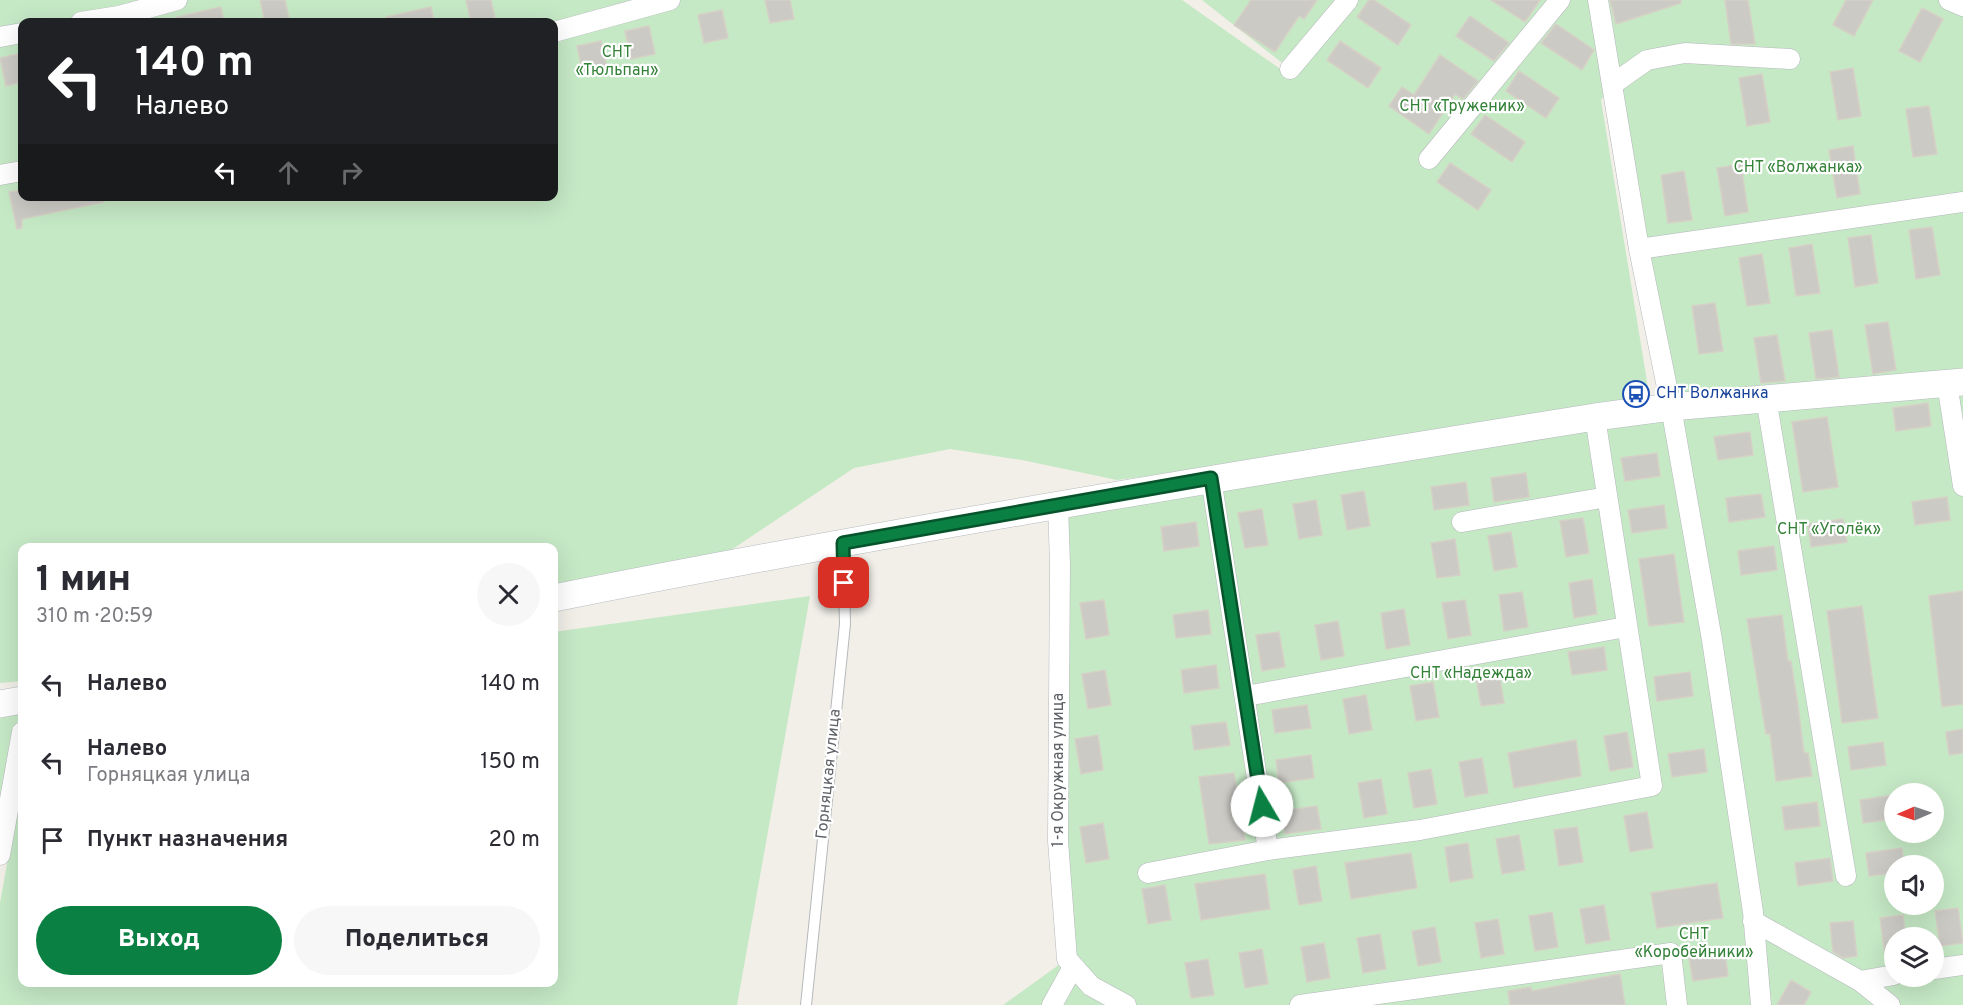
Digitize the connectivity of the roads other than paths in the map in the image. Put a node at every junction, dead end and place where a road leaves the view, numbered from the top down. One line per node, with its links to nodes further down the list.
1 (177, 0): 8 (street)
2 (670, 0): 9 (street)
3 (1348, 0): 13 (street)
4 (1560, 0): 15 (street)
5 (1598, 0): 14 (street)
6 (1950, 0): 7 (street)
7 (1963, 6)
8 (106, 18)
9 (558, 31)
10 (18, 34): 11 (street)
11 (0, 37)
12 (1790, 59): 14 (street)
13 (1290, 69)
14 (1613, 84): 19 (street)
15 (1429, 159)
16 (18, 172): 17 (street)
17 (0, 175)
18 (1963, 202): 19 (street)
19 (1639, 249): 22 (street)
20 (1955, 383): 21 (street); 25 (street)
21 (1766, 398): 22 (street); 39 (street)
22 (1671, 407): 23 (street); 40 (street)
23 (1595, 417): 24 (street); 26 (street)
24 (1211, 478): 27 (street); 32 (street)
25 (1963, 486)
26 (1607, 497): 28 (street); 31 (street)
27 (1058, 504): 29 (street); 42 (street, 1-я Окружная улица)
28 (1462, 522)
29 (843, 543): 30 (street); 47 (lane, Горняцкая улица)
30 (558, 597)
31 (1626, 627): 32 (street); 36 (street)
32 (1246, 696): 36 (street)
33 (18, 700): 34 (street)
34 (0, 704)
35 (18, 754): 37 (street)
36 (1268, 850): 38 (street)
37 (0, 855)
38 (1148, 873)
39 (1846, 876)
40 (1753, 921): 45 (street); 51 (street)
41 (1963, 965): 43 (street)
42 (1073, 967): 48 (street); 49 (street)
43 (1944, 968)
44 (1884, 977): 45 (street)
45 (1860, 981): 52 (street)
46 (1309, 1004): 50 (street)
47 (806, 1005)
48 (1052, 1005)
49 (1126, 1005)
50 (1677, 1005)
51 (1761, 1005)
52 (1890, 1005)

